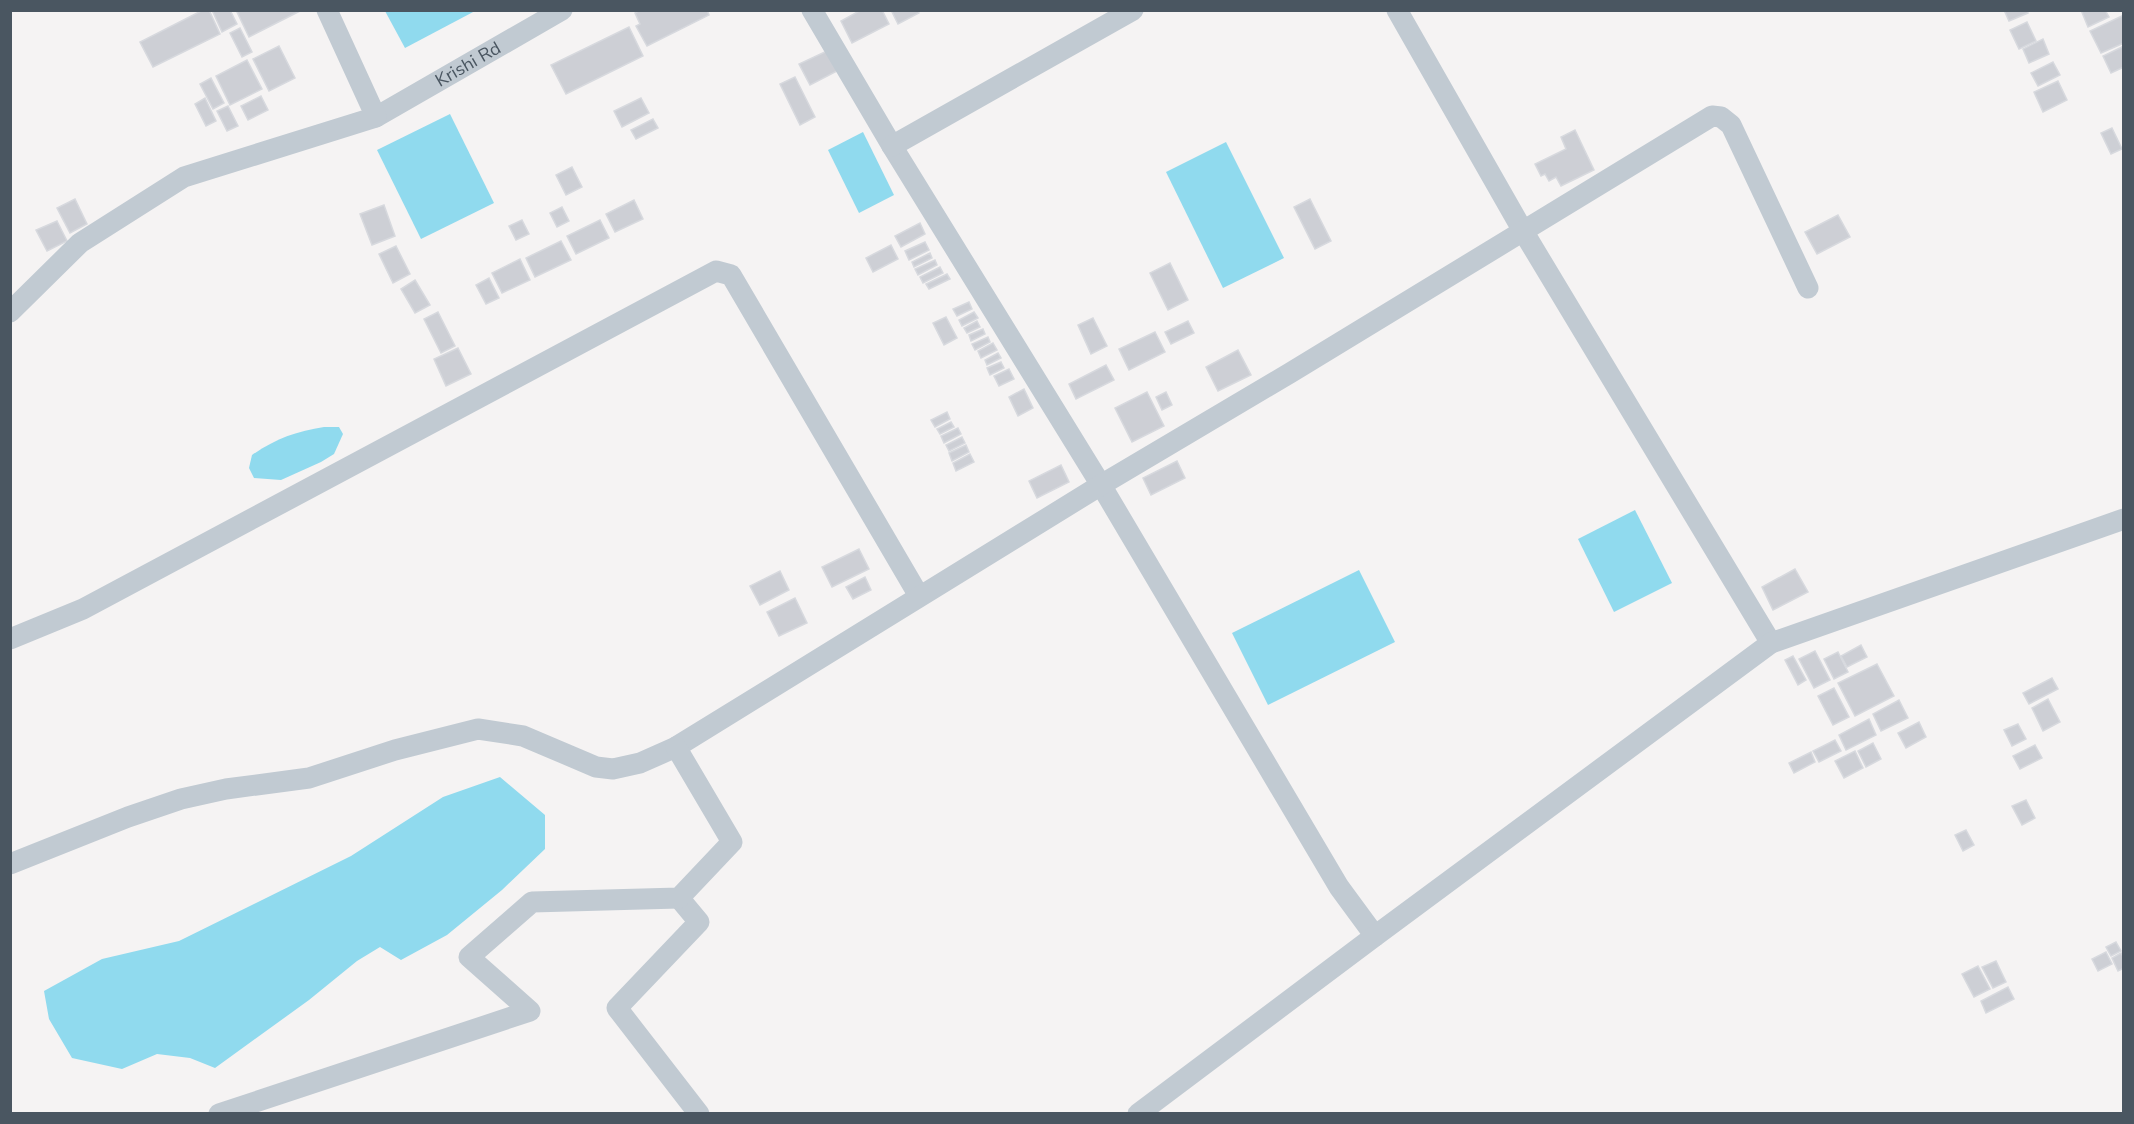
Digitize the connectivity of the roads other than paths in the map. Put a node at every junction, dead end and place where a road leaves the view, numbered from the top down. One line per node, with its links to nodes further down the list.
1 (327, 10): 6 (street)
2 (812, 10): 7 (street)
3 (1133, 10): 7 (street)
4 (1397, 10): 8 (street)
5 (560, 11): 6 (street, Krishi Rd)
6 (376, 117): 10 (street, Krishi Rd)
7 (892, 146): 11 (street)
8 (1523, 231): 9 (street); 11 (street); 15 (street)
9 (1808, 288)
10 (10, 312)
11 (1101, 484): 13 (street); 19 (street)
12 (2124, 519): 15 (street)
13 (919, 596): 14 (street); 16 (street)
14 (10, 639)
15 (1772, 643): 19 (street)
16 (676, 747): 17 (street); 18 (street)
17 (10, 864)
18 (679, 898): 20 (street); 21 (street)
19 (1375, 936): 22 (street)
20 (219, 1113)
21 (699, 1113)
22 (1138, 1113)

